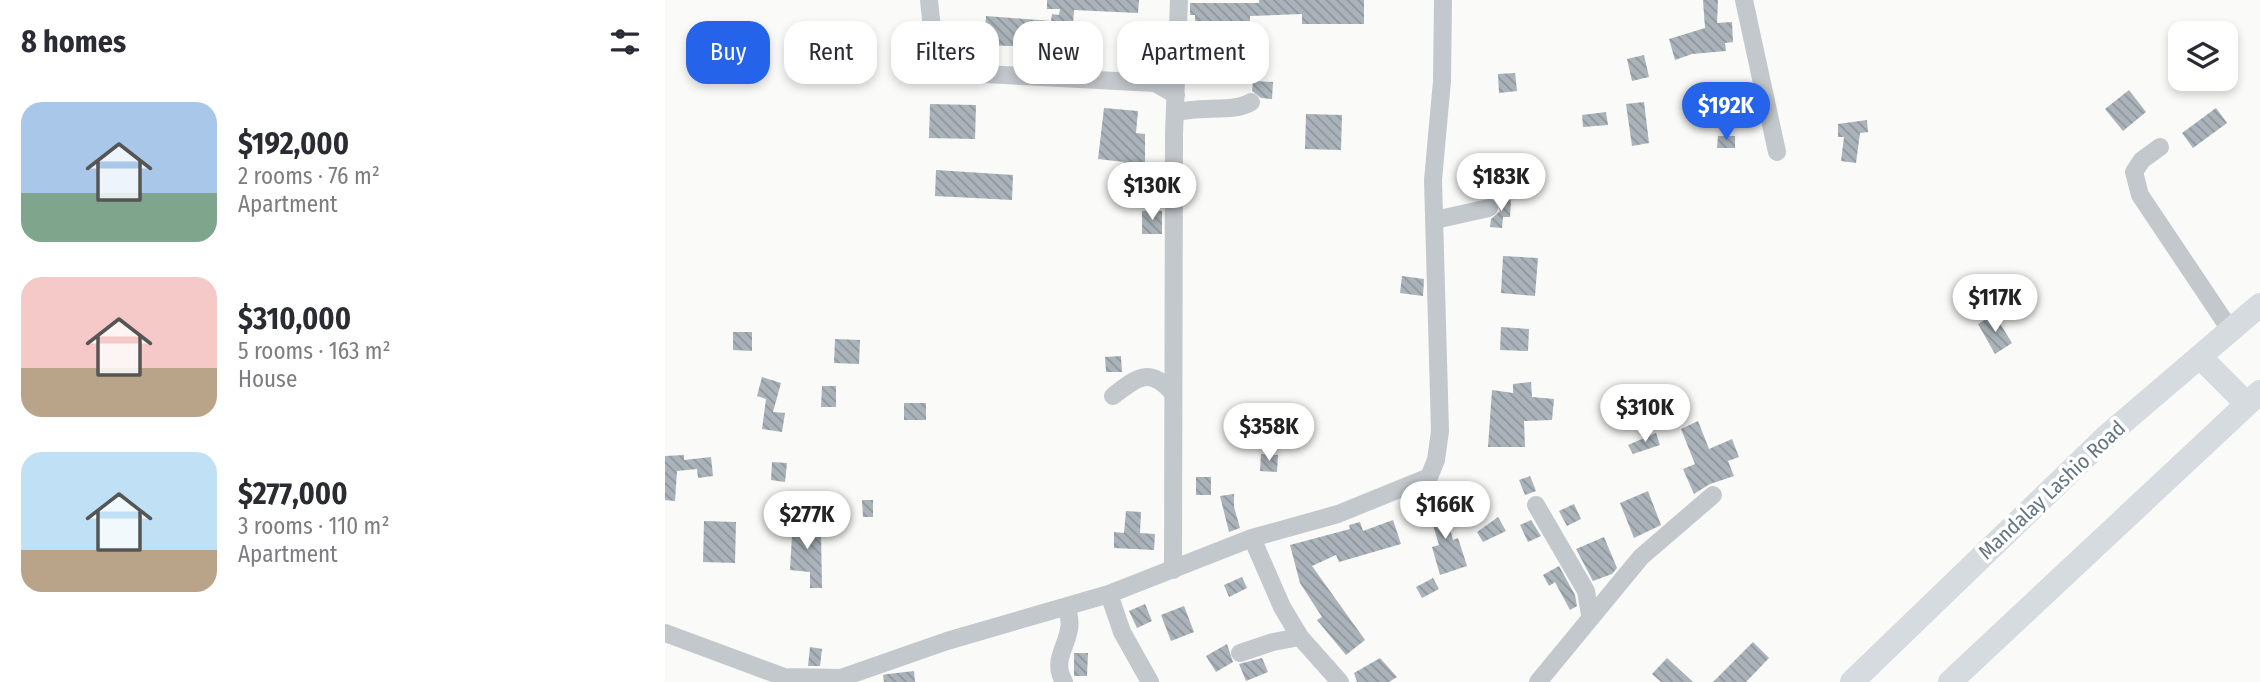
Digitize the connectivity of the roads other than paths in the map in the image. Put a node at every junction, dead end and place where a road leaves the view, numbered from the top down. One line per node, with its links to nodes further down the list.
1 (929, 0): 6 (street)
2 (1179, 0): 6 (street)
3 (1443, 0): 10 (street)
4 (1744, 0): 8 (street)
5 (1251, 102): 6 (street)
6 (1175, 104): 14 (street)
7 (2160, 147): 12 (street)
8 (1777, 152)
9 (1489, 208): 10 (street)
10 (1435, 220): 19 (street)
11 (2260, 305): 12 (highway, Mandalay Lashio Road)
12 (2231, 331): 13 (highway, Mandalay Lashio Road)
13 (2201, 358): 16 (highway); 32 (highway, Mandalay Lashio Road)
14 (1172, 392): 15 (street); 20 (street)
15 (1113, 396)
16 (2256, 397): 33 (highway)
17 (1713, 495): 23 (street)
18 (1536, 505): 23 (street)
19 (1252, 538): 20 (street); 25 (street)
20 (1173, 570): 21 (street)
21 (1109, 594): 22 (street); 28 (street)
22 (1067, 606): 27 (street); 29 (street)
23 (1590, 615): 31 (street)
24 (665, 633): 27 (street)
25 (1300, 637): 26 (street); 30 (street)
26 (1240, 653)
27 (784, 680)
28 (1143, 680)
29 (1064, 682)
30 (1340, 682)
31 (1538, 682)
32 (1852, 682)
33 (1950, 682)

